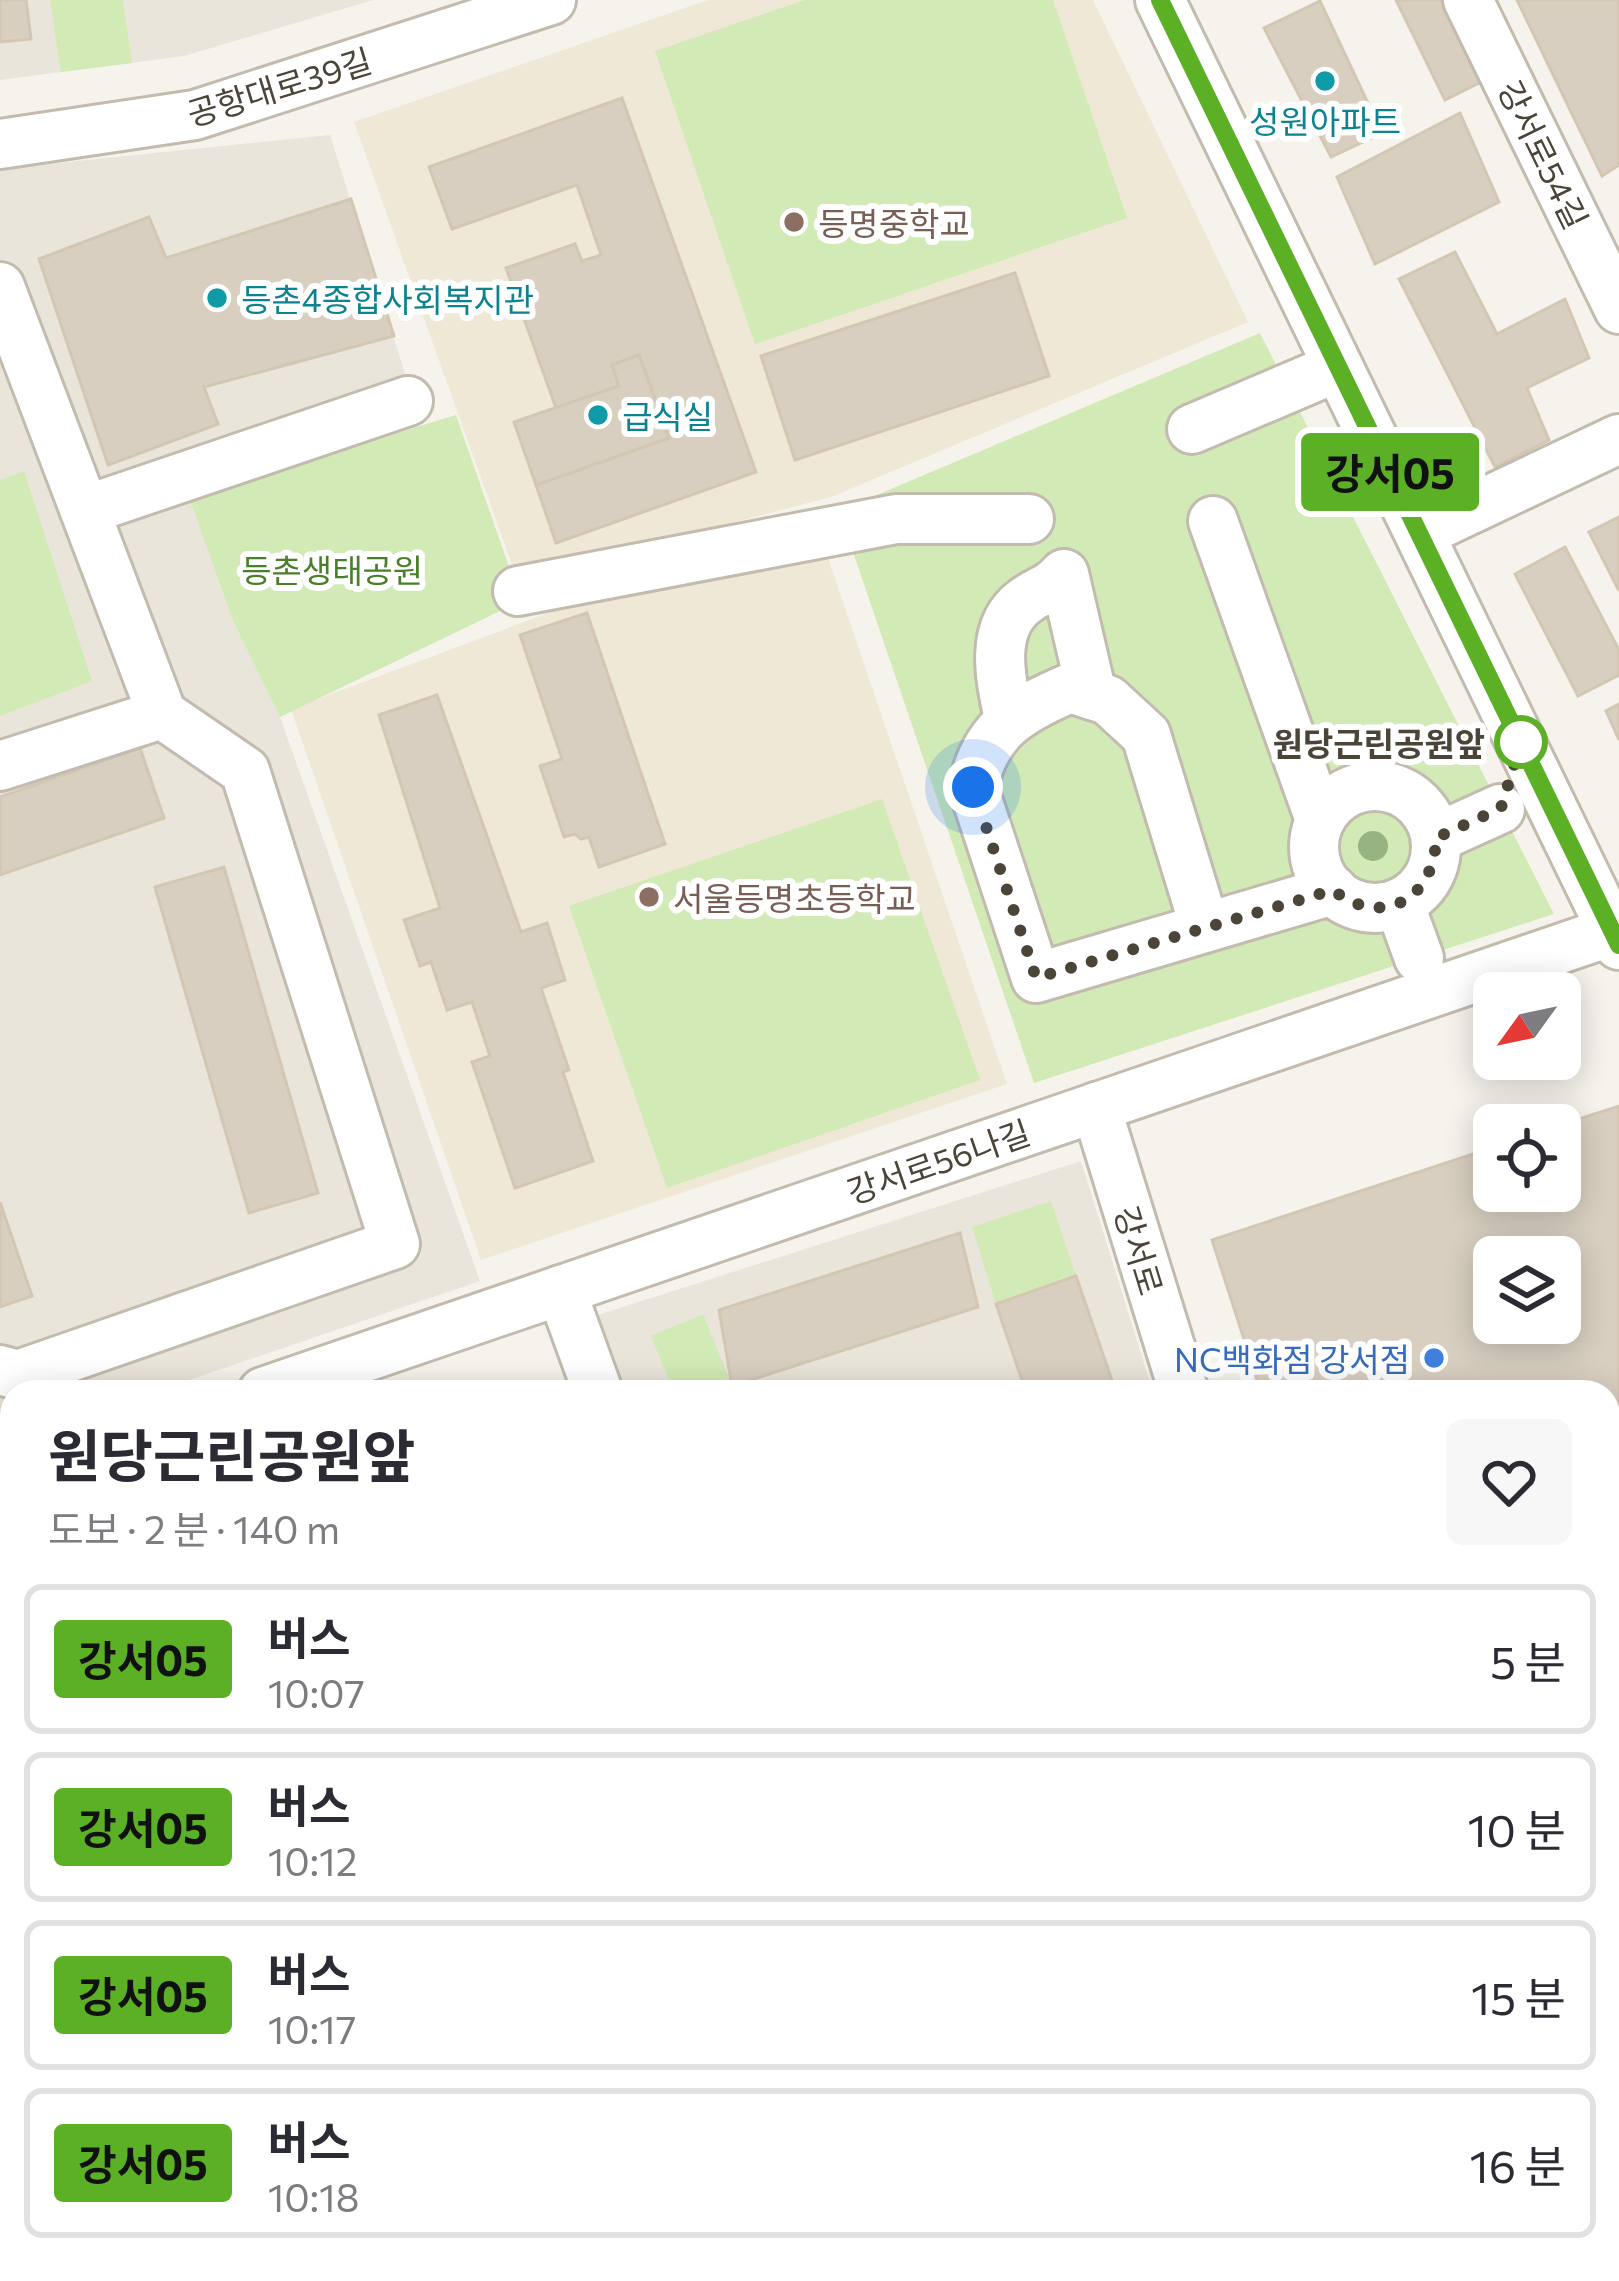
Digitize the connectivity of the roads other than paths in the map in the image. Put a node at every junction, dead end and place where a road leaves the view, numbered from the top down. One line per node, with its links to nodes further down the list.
1 (1160, 0): 7 (street)
2 (1468, 0): 6 (street, 강서로54길)
3 (543, 1): 4 (street, 공항대로39길)
4 (0, 144)
5 (0, 287): 11 (street)
6 (1619, 309)
7 (1338, 367): 9 (street); 14 (street)
8 (408, 401): 11 (street)
9 (1192, 430)
10 (1619, 439): 14 (street)
11 (86, 510): 17 (street)
12 (1029, 519): 15 (street)
13 (1213, 521): 21 (street)
14 (1420, 533): 26 (street)
15 (518, 591)
16 (1092, 695): 18 (street); 18 (street); 25 (street)
17 (162, 714): 19 (street); 30 (street)
18 (1009, 719): 25 (street)
19 (0, 766)
20 (1501, 808): 22 (street)
21 (1320, 820): 22 (street); 23 (street)
22 (1436, 838): 24 (street)
23 (1333, 890): 24 (street); 25 (street)
24 (1399, 903): 27 (street)
25 (1205, 928)
26 (1616, 938): 28 (street, 강서로56나길)
27 (1419, 958)
28 (1096, 1107): 29 (street, 강서로56나길); 33 (street, 강서로)
29 (561, 1290): 31 (street, 강서로56나길); 32 (street)
30 (0, 1370)
31 (298, 1380)
32 (594, 1380)
33 (1180, 1380)

